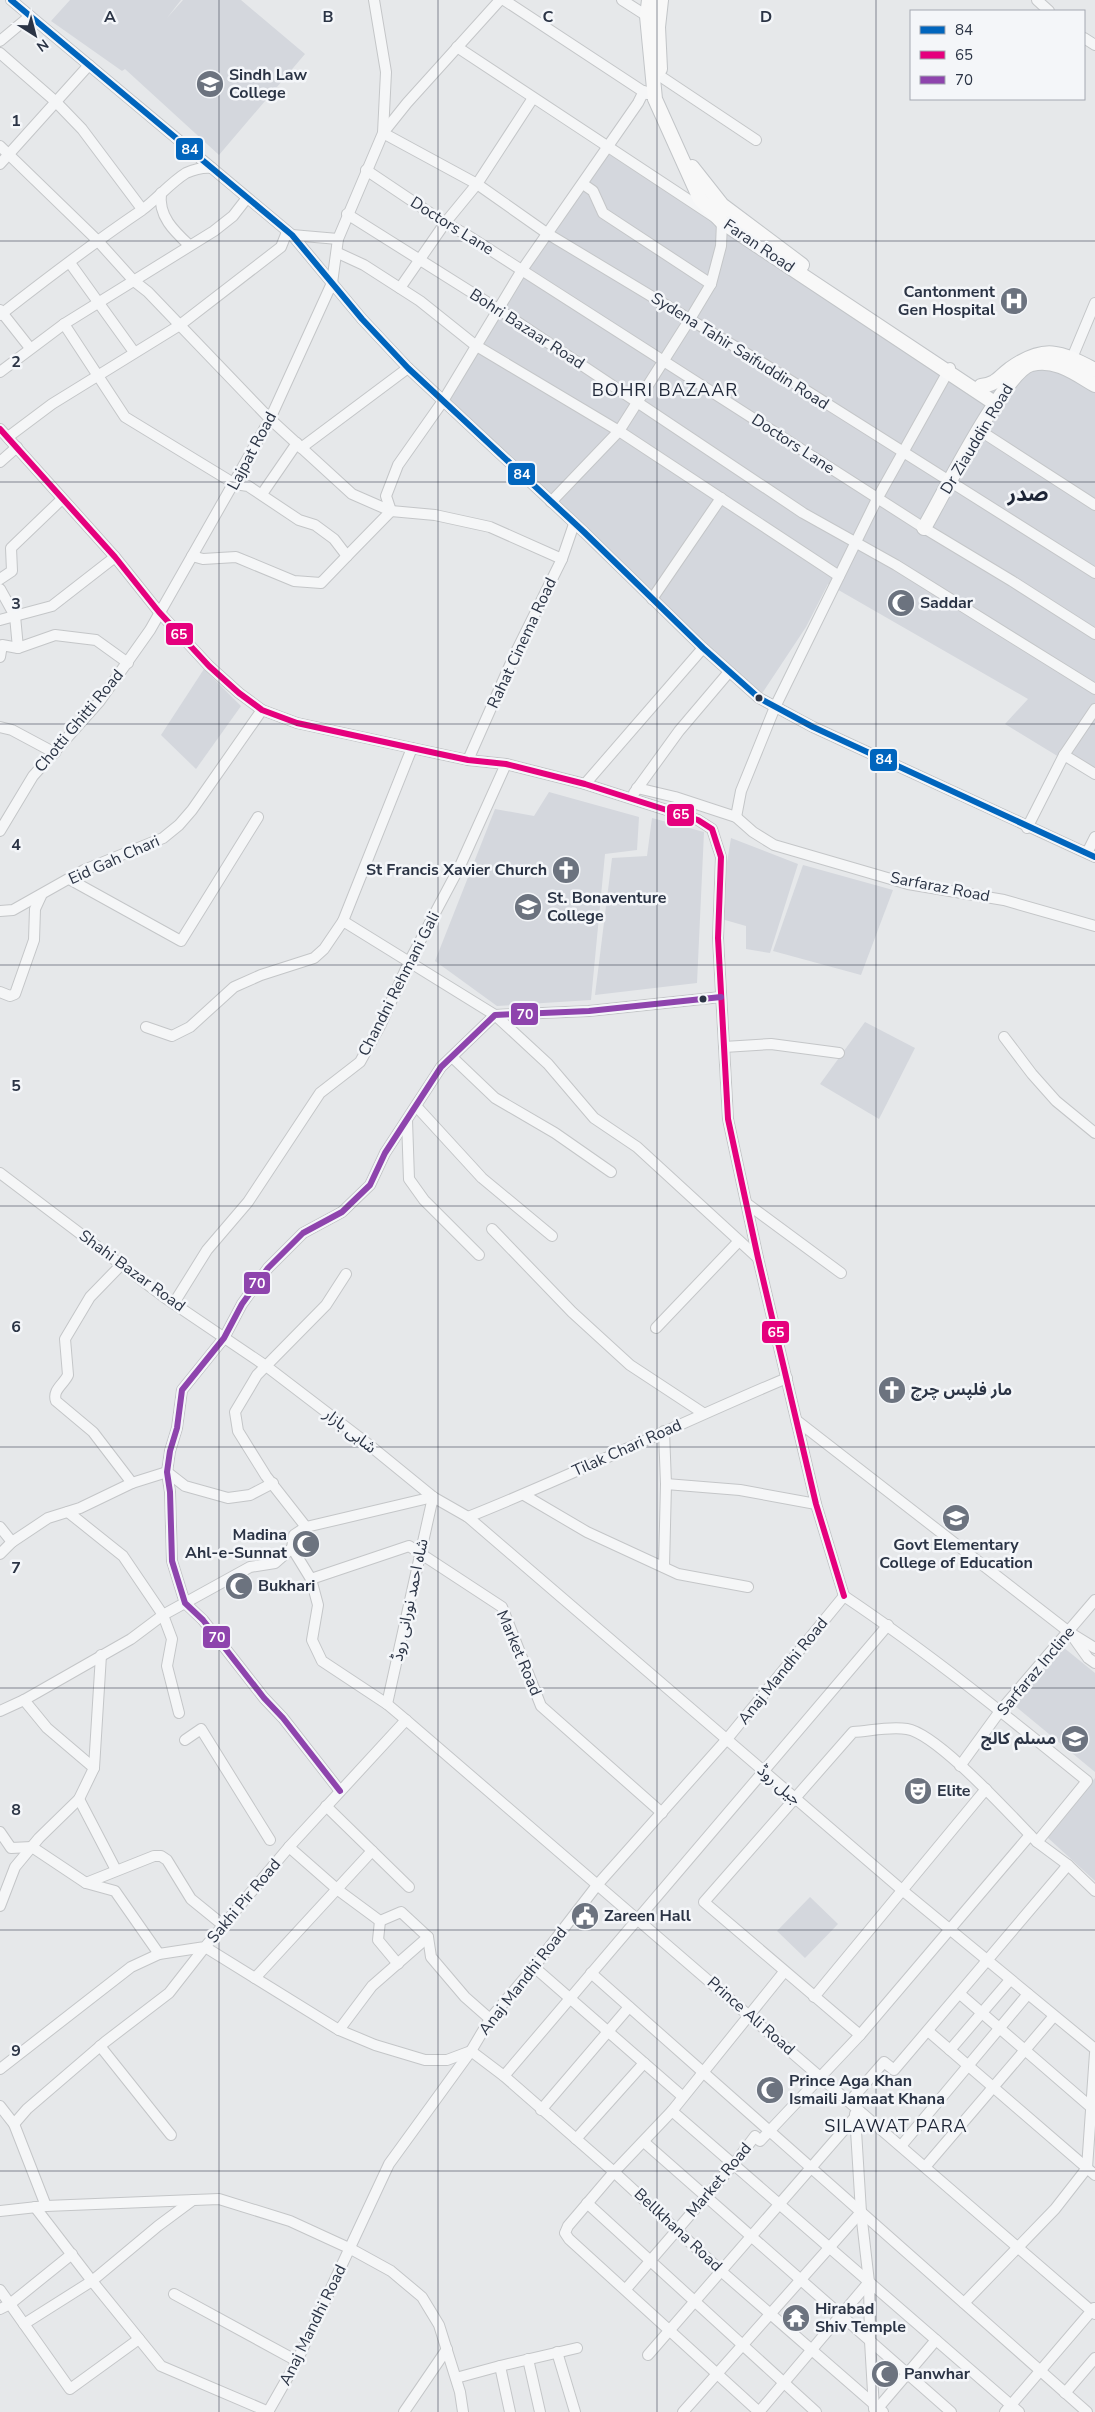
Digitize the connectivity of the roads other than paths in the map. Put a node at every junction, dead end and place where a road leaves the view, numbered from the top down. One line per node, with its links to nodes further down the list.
1 (11, 0): 10 (street)
2 (374, 0): 20 (street)
3 (500, 0): 13 (street)
4 (504, 0): 17 (street)
5 (622, 0): 11 (street)
6 (649, 0): 11 (main road, Faran Road)
7 (661, 0): 16 (main road)
8 (1037, 0): 9 (street)
9 (1047, 10)
10 (30, 16): 12 (street); 15 (street)
11 (647, 16): 17 (main road, Faran Road)
12 (0, 41)
13 (457, 46): 18 (street); 20 (street)
14 (0, 54): 19 (street)
15 (89, 66): 19 (street); 26 (street)
16 (660, 76): 21 (street); 62 (main road)
17 (649, 95): 23 (street); 34 (main road, Faran Road)
18 (533, 98): 23 (street); 28 (street)
19 (56, 101): 24 (street); 32 (street)
20 (383, 133): 27 (street, Lajpat Road); 28 (street, Sydena Tahir Saifuddin Road)
21 (756, 140)
22 (0, 146): 24 (street)
23 (606, 147): 29 (street); 34 (street)
24 (10, 154): 25 (street); 39 (street)
25 (0, 164)
26 (212, 168): 30 (street); 31 (street)
27 (366, 170): 33 (street, Lajpat Road); 35 (street, Doctors Lane)
28 (477, 184): 35 (street); 37 (street, Sydena Tahir Saifuddin Road)
29 (583, 184): 37 (street); 47 (street)
30 (161, 193): 32 (street); 40 (street)
31 (247, 198): 36 (street); 40 (street)
32 (142, 209): 39 (street)
33 (347, 214): 38 (street, Lajpat Road); 42 (street, Bohri Bazaar Road)
34 (722, 222): 47 (street); 62 (main road, Faran Road)
35 (445, 223): 42 (street); 44 (street, Doctors Lane)
36 (290, 234): 38 (street); 46 (street); 55 (street)
37 (548, 234): 44 (street); 53 (street, Sydena Tahir Saifuddin Road)
38 (338, 239): 41 (street, Lajpat Road)
39 (97, 240): 43 (street); 45 (street)
40 (189, 245): 45 (street)
41 (338, 253): 46 (street, Lajpat Road); 48 (street)
42 (421, 259): 48 (street); 51 (street, Bohri Bazaar Road)
43 (70, 263): 49 (street); 52 (street)
44 (522, 270): 51 (street); 60 (street, Doctors Lane)
45 (134, 281): 49 (street); 55 (street)
46 (332, 283): 61 (street); 71 (street, Lajpat Road)
47 (710, 284): 53 (street)
48 (400, 288): 56 (street)
49 (100, 303): 54 (street); 58 (street)
50 (1095, 303): 59 (street)
51 (498, 309): 56 (street); 70 (street, Bohri Bazaar Road)
52 (1, 313): 57 (street)
53 (690, 319): 60 (street); 77 (street, Sydena Tahir Saifuddin Road)
54 (64, 324): 57 (street); 65 (street)
55 (180, 326): 58 (street); 71 (street)
56 (475, 345): 68 (street); 73 (street)
57 (30, 348): 64 (street)
58 (134, 352): 65 (street)
59 (1072, 358): 63 (main road, Dr Ziauddin Road); 67 (main road, Dr Ziauddin Road)
60 (664, 360): 70 (street); 84 (street, Doctors Lane)
61 (408, 368): 68 (street); 75 (street)
62 (949, 370): 67 (main road); 69 (main road, Faran Road); 77 (street)
63 (1095, 370)
64 (0, 372)
65 (97, 377): 74 (street); 80 (street)
66 (1095, 385): 69 (main road, Dr Ziauddin Road)
67 (981, 386): 69 (main road)
68 (443, 400): 85 (street); 87 (street)
69 (998, 400): 72 (main road, Dr Ziauddin Road)
70 (638, 402): 73 (street); 90 (street, Bohri Bazaar Road)
71 (270, 419): 75 (street); 80 (street, Lajpat Road)
72 (979, 430): 79 (main road, Dr Ziauddin Road); 86 (street)
73 (619, 431): 82 (street); 85 (street)
74 (4, 433): 76 (street)
75 (299, 446): 81 (street); 87 (street)
76 (17, 447): 78 (street); 83 (street)
77 (901, 453): 79 (street, Sydena Tahir Saifuddin Road); 84 (street)
78 (0, 462)
79 (950, 483): 89 (main road, Dr Ziauddin Road); 95 (street, Sydena Tahir Saifuddin Road)
80 (235, 484): 81 (street); 91 (street, Lajpat Road)
81 (262, 494): 92 (street)
82 (721, 498): 96 (street); 99 (street)
83 (62, 499): 93 (street); 97 (street)
84 (877, 499): 89 (street, Doctors Lane); 90 (street)
85 (551, 502): 88 (street)
86 (1095, 505)
87 (391, 510): 92 (street); 94 (street)
88 (574, 524): 94 (street, Rahat Cinema Road); 99 (street)
89 (924, 528): 103 (street, Doctors Lane)
90 (857, 544): 96 (street); 109 (street, Bohri Bazaar Road)
91 (192, 556): 92 (street); 100 (street, Lajpat Road)
92 (347, 556)
93 (115, 557): 100 (street); 101 (street)
94 (562, 560): 117 (street, Rahat Cinema Road)
95 (1095, 573)
96 (839, 576): 110 (street)
97 (0, 579)
98 (0, 589): 101 (street)
99 (652, 599): 105 (street)
100 (159, 612): 107 (street, Chotti Ghitti Road); 112 (street)
101 (15, 616): 102 (street); 104 (street)
102 (0, 620)
103 (1095, 634)
104 (18, 648): 106 (street); 107 (street)
105 (703, 648): 108 (street); 120 (street)
106 (0, 657)
107 (128, 662): 115 (street, Chotti Ghitti Road)
108 (729, 672): 110 (street); 121 (street)
109 (1095, 689)
110 (775, 707): 124 (street); 125 (street)
111 (1095, 709): 116 (street)
112 (262, 710): 114 (street); 129 (street, Eid Gah Chari)
113 (0, 727): 115 (street)
114 (412, 748): 117 (street); 132 (street)
115 (55, 753): 126 (street, Chotti Ghitti Road)
116 (1064, 754): 119 (street); 125 (street)
117 (468, 760): 118 (street)
118 (506, 764): 120 (street); 134 (street, Chandni Rehmani Gali)
119 (1095, 774)
120 (585, 784): 122 (street)
121 (637, 788): 122 (street); 124 (street)
122 (631, 798): 136 (street)
123 (258, 817): 129 (street)
124 (736, 817): 133 (street, Sarfaraz Road)
125 (1027, 828): 128 (street)
126 (0, 831)
127 (1095, 837): 128 (street)
128 (1091, 855)
129 (69, 879): 130 (street, Eid Gah Chari)
130 (41, 896): 131 (street, Eid Gah Chari); 135 (street)
131 (0, 911)
132 (342, 921): 134 (street); 138 (street)
133 (1095, 926)
134 (409, 962): 137 (street); 157 (street, Chandni Rehmani Gali)
135 (0, 992)
136 (720, 997): 137 (street); 140 (street)
137 (495, 1015): 142 (street); 151 (street)
138 (146, 1027)
139 (1004, 1037): 145 (street)
140 (724, 1047): 141 (street); 148 (street)
141 (838, 1053)
142 (452, 1057): 143 (street); 146 (street)
143 (416, 1106): 144 (street); 150 (street)
144 (407, 1120): 152 (street); 159 (street)
145 (1095, 1133)
146 (611, 1172)
147 (0, 1173): 154 (street, Shahi Bazar Road)
148 (746, 1203): 153 (street); 155 (street)
149 (492, 1229): 162 (street)
150 (552, 1236)
151 (739, 1241): 153 (street); 158 (street)
152 (479, 1255)
153 (758, 1258): 161 (street)
154 (122, 1264): 157 (street, Shahi Bazar Road); 166 (street)
155 (841, 1272)
156 (346, 1274): 160 (street)
157 (174, 1303): 159 (street, Shahi Bazar Road)
158 (656, 1328)
159 (224, 1338): 160 (street, Shahi Bazar Road); 165 (street)
160 (266, 1366): 167 (street); 170 (street, شاہی بازار)
161 (787, 1378): 162 (street, Tilak Chari Road); 163 (street)
162 (703, 1413): 164 (street, Tilak Chari Road)
163 (796, 1420): 171 (street); 188 (street)
164 (664, 1431): 168 (street); 169 (street, Tilak Chari Road)
165 (166, 1472): 166 (street); 167 (street); 185 (street)
166 (132, 1483): 172 (street)
167 (273, 1483): 175 (street)
168 (666, 1484): 171 (street); 180 (street)
169 (524, 1495): 173 (street, Tilak Chari Road); 180 (street)
170 (433, 1497): 173 (street, شاہی بازار); 175 (street); 178 (street, شاہ احمد نورانی روڈ)
171 (816, 1504): 183 (street)
172 (68, 1512): 176 (street); 186 (street)
173 (468, 1517): 199 (street, جیل روڈ)
174 (0, 1527): 176 (street)
175 (306, 1528): 177 (street)
176 (12, 1542): 179 (street)
177 (292, 1548): 181 (street, Prince Ali Road); 185 (street)
178 (420, 1553): 181 (street, Market Road); 193 (street, شاہ احمد نورانی روڈ); 208 (street, Market Road)
179 (0, 1554)
180 (664, 1567): 182 (street)
181 (311, 1579): 193 (street, Prince Ali Road)
182 (748, 1587)
183 (844, 1596): 187 (street); 199 (street, Anaj Mandhi Road)
184 (1095, 1600): 188 (street, Sarfaraz Incline)
185 (186, 1603): 186 (street); 204 (street)
186 (163, 1615): 190 (street); 196 (street)
187 (888, 1626): 195 (street); 202 (street)
188 (1069, 1632): 189 (street); 191 (street); 195 (street, Sarfaraz Incline)
189 (1095, 1648)
190 (101, 1655): 192 (street); 201 (street)
191 (1095, 1663)
192 (24, 1700): 194 (street); 201 (street)
193 (387, 1704): 197 (street, Prince Ali Road)
194 (0, 1711)
195 (1000, 1711): 200 (street, Sarfaraz Incline); 210 (street, Market Road)
196 (179, 1713)
197 (406, 1720): 204 (street, Sakhi Pir Road); 218 (street, Prince Ali Road)
198 (185, 1740): 211 (street)
199 (727, 1740): 202 (street, جیل روڈ); 208 (street, Anaj Mandhi Road)
200 (960, 1766): 203 (street); 205 (street)
201 (94, 1768): 206 (street)
202 (763, 1772): 205 (street, جیل روڈ); 224 (street)
203 (986, 1790): 210 (street); 221 (street)
204 (340, 1792): 207 (street, Sakhi Pir Road)
205 (794, 1798): 221 (street, جیل روڈ); 234 (street)
206 (79, 1799): 212 (street); 216 (street)
207 (326, 1806): 213 (street, Sakhi Pir Road); 214 (street)
208 (662, 1814): 218 (street, Anaj Mandhi Road)
209 (0, 1832): 212 (street)
210 (1034, 1838): 215 (street); 227 (street, Market Road)
211 (270, 1840)
212 (32, 1847): 217 (street); 223 (street)
213 (289, 1847): 220 (street); 226 (street, Sakhi Pir Road)
214 (372, 1851): 219 (street); 220 (street)
215 (1068, 1865): 222 (street); 231 (street)
216 (116, 1870): 217 (street); 226 (street)
217 (86, 1883): 230 (street)
218 (598, 1884): 224 (street, Prince Ali Road); 233 (street, Anaj Mandhi Road)
219 (409, 1887)
220 (338, 1890): 225 (street); 236 (street)
221 (902, 1890): 227 (street, جیل روڈ); 240 (street)
222 (1095, 1891)
223 (0, 1906)
224 (638, 1919): 235 (street); 244 (street, Prince Ali Road)
225 (380, 1921): 228 (street); 232 (street)
226 (223, 1925): 229 (street, Sakhi Pir Road)
227 (949, 1930): 231 (street, جیل روڈ); 251 (street, Market Road)
228 (428, 1937): 232 (street); 246 (street)
229 (205, 1948): 230 (street, Sakhi Pir Road); 236 (street); 252 (street)
230 (159, 1954): 260 (street, Sakhi Pir Road)
231 (986, 1960): 237 (street, جیل روڈ); 238 (street)
232 (398, 1964): 248 (street)
233 (534, 1967): 241 (street); 246 (street, Anaj Mandhi Road)
234 (784, 1972): 240 (street); 244 (street)
235 (591, 1973): 241 (street); 242 (street)
236 (255, 1978): 248 (street)
237 (1010, 1980): 239 (street, جیل روڈ); 243 (street)
238 (960, 1994): 243 (street); 250 (street)
239 (1028, 1994): 245 (street, جیل روڈ); 247 (street)
240 (814, 1997): 251 (street)
241 (570, 1998): 249 (street); 263 (street)
242 (629, 2007): 249 (street); 261 (street)
243 (982, 2013): 247 (street); 255 (street)
244 (748, 2014): 261 (street); 262 (street, Prince Ali Road)
245 (1054, 2016): 253 (street, جیل روڈ); 256 (street)
246 (490, 2019): 254 (street, Anaj Mandhi Road)
247 (1000, 2028): 256 (street); 259 (street)
248 (339, 2030): 254 (street)
249 (608, 2031): 258 (street); 269 (street)
250 (928, 2031): 255 (street); 267 (street)
251 (860, 2035): 262 (street, Market Road)
252 (100, 2046): 271 (street); 273 (street)
253 (1095, 2048)
254 (471, 2050): 263 (street, Bellkhana Road); 295 (street, Anaj Mandhi Road)
255 (950, 2050): 259 (street)
256 (1025, 2050): 264 (street); 268 (street)
257 (1095, 2053): 268 (street)
258 (644, 2063): 265 (street); 274 (street)
259 (968, 2066): 264 (street); 276 (street)
260 (0, 2069)
261 (703, 2073): 265 (street); 272 (street)
262 (821, 2075): 267 (street, Prince Ali Road); 272 (street, Market Road)
263 (504, 2076): 269 (street, Bellkhana Road)
264 (993, 2087): 279 (street); 280 (street)
265 (682, 2096): 270 (street)
266 (0, 2106): 271 (street)
267 (854, 2108): 276 (street, Prince Ali Road); 278 (street); 290 (street)
268 (1092, 2108): 280 (street)
269 (541, 2110): 274 (street, Bellkhana Road)
270 (672, 2111): 275 (street); 277 (street)
271 (14, 2124): 287 (street)
272 (770, 2131): 277 (street, Market Road); 278 (street)
273 (170, 2135)
274 (576, 2139): 281 (street, Bellkhana Road)
275 (644, 2142): 281 (street); 283 (street)
276 (901, 2146): 279 (street, Prince Ali Road)
277 (734, 2164): 283 (street, Market Road); 286 (street)
278 (811, 2167): 286 (street); 290 (street)
279 (925, 2167): 294 (street, Prince Ali Road)
280 (1086, 2168): 282 (street); 294 (street)
281 (614, 2172): 285 (street); 291 (street, Bellkhana Road)
282 (1095, 2175)
283 (706, 2197): 291 (street, Market Road); 292 (street)
284 (194, 2200): 287 (street); 295 (street); 300 (street)
285 (586, 2203): 297 (street); 302 (street)
286 (779, 2204): 292 (street); 293 (street)
287 (46, 2206): 288 (street)
288 (36, 2208): 289 (street); 296 (street)
289 (0, 2211)
290 (860, 2212): 293 (street); 301 (street); 306 (street)
291 (677, 2230): 297 (street, Market Road); 298 (street, Bellkhana Road)
292 (751, 2236): 298 (street); 299 (street)
293 (829, 2247): 299 (street); 301 (street)
294 (1019, 2248): 306 (street); 308 (street, Prince Ali Road)
295 (351, 2249): 318 (street); 324 (street, Anaj Mandhi Road)
296 (72, 2254): 300 (street); 307 (street)
297 (650, 2261): 302 (street, Market Road); 305 (street)
298 (721, 2271): 305 (street); 309 (street, Bellkhana Road)
299 (800, 2280): 309 (street); 310 (street)
300 (92, 2281): 311 (street); 313 (street)
301 (869, 2282): 310 (street); 314 (street); 315 (street)
302 (626, 2289): 312 (street)
303 (0, 2290): 307 (street)
304 (174, 2294): 324 (street)
305 (695, 2301): 312 (street); 316 (street)
306 (964, 2303): 326 (street)
307 (5, 2306): 311 (street)
308 (1094, 2311): 326 (street)
309 (771, 2313): 316 (street); 319 (street, Bellkhana Road)
310 (840, 2316): 315 (street); 319 (street)
311 (24, 2324): 313 (street)
312 (670, 2330): 321 (street); 327 (street)
313 (139, 2339): 335 (street)
314 (936, 2340): 328 (street); 334 (street)
315 (870, 2341): 328 (street); 333 (street)
316 (743, 2345): 327 (street); 330 (street)
317 (577, 2348): 320 (street)
318 (447, 2349): 329 (street); 336 (street)
319 (812, 2350): 330 (street); 333 (street, Bellkhana Road)
320 (557, 2352): 323 (street); 340 (street)
321 (648, 2355)
322 (1095, 2358): 331 (street)
323 (528, 2359): 325 (street); 339 (street)
324 (297, 2361): 335 (street, Anaj Mandhi Road)
325 (500, 2366): 329 (street); 338 (street)
326 (1040, 2371): 331 (street); 334 (street)
327 (718, 2373): 341 (street); 342 (street)
328 (907, 2374): 333 (street); 344 (street)
329 (456, 2378): 337 (street)
330 (785, 2382): 342 (street); 343 (street)
331 (1065, 2393): 345 (street)
332 (1095, 2408): 346 (street)
333 (877, 2409)
334 (1012, 2410)
335 (269, 2412)
336 (404, 2412)
337 (463, 2412)
338 (510, 2412)
339 (540, 2412)
340 (575, 2412)
341 (683, 2412)
342 (759, 2412)
343 (816, 2412)
344 (951, 2412)
345 (1087, 2412)
346 (1092, 2412)

